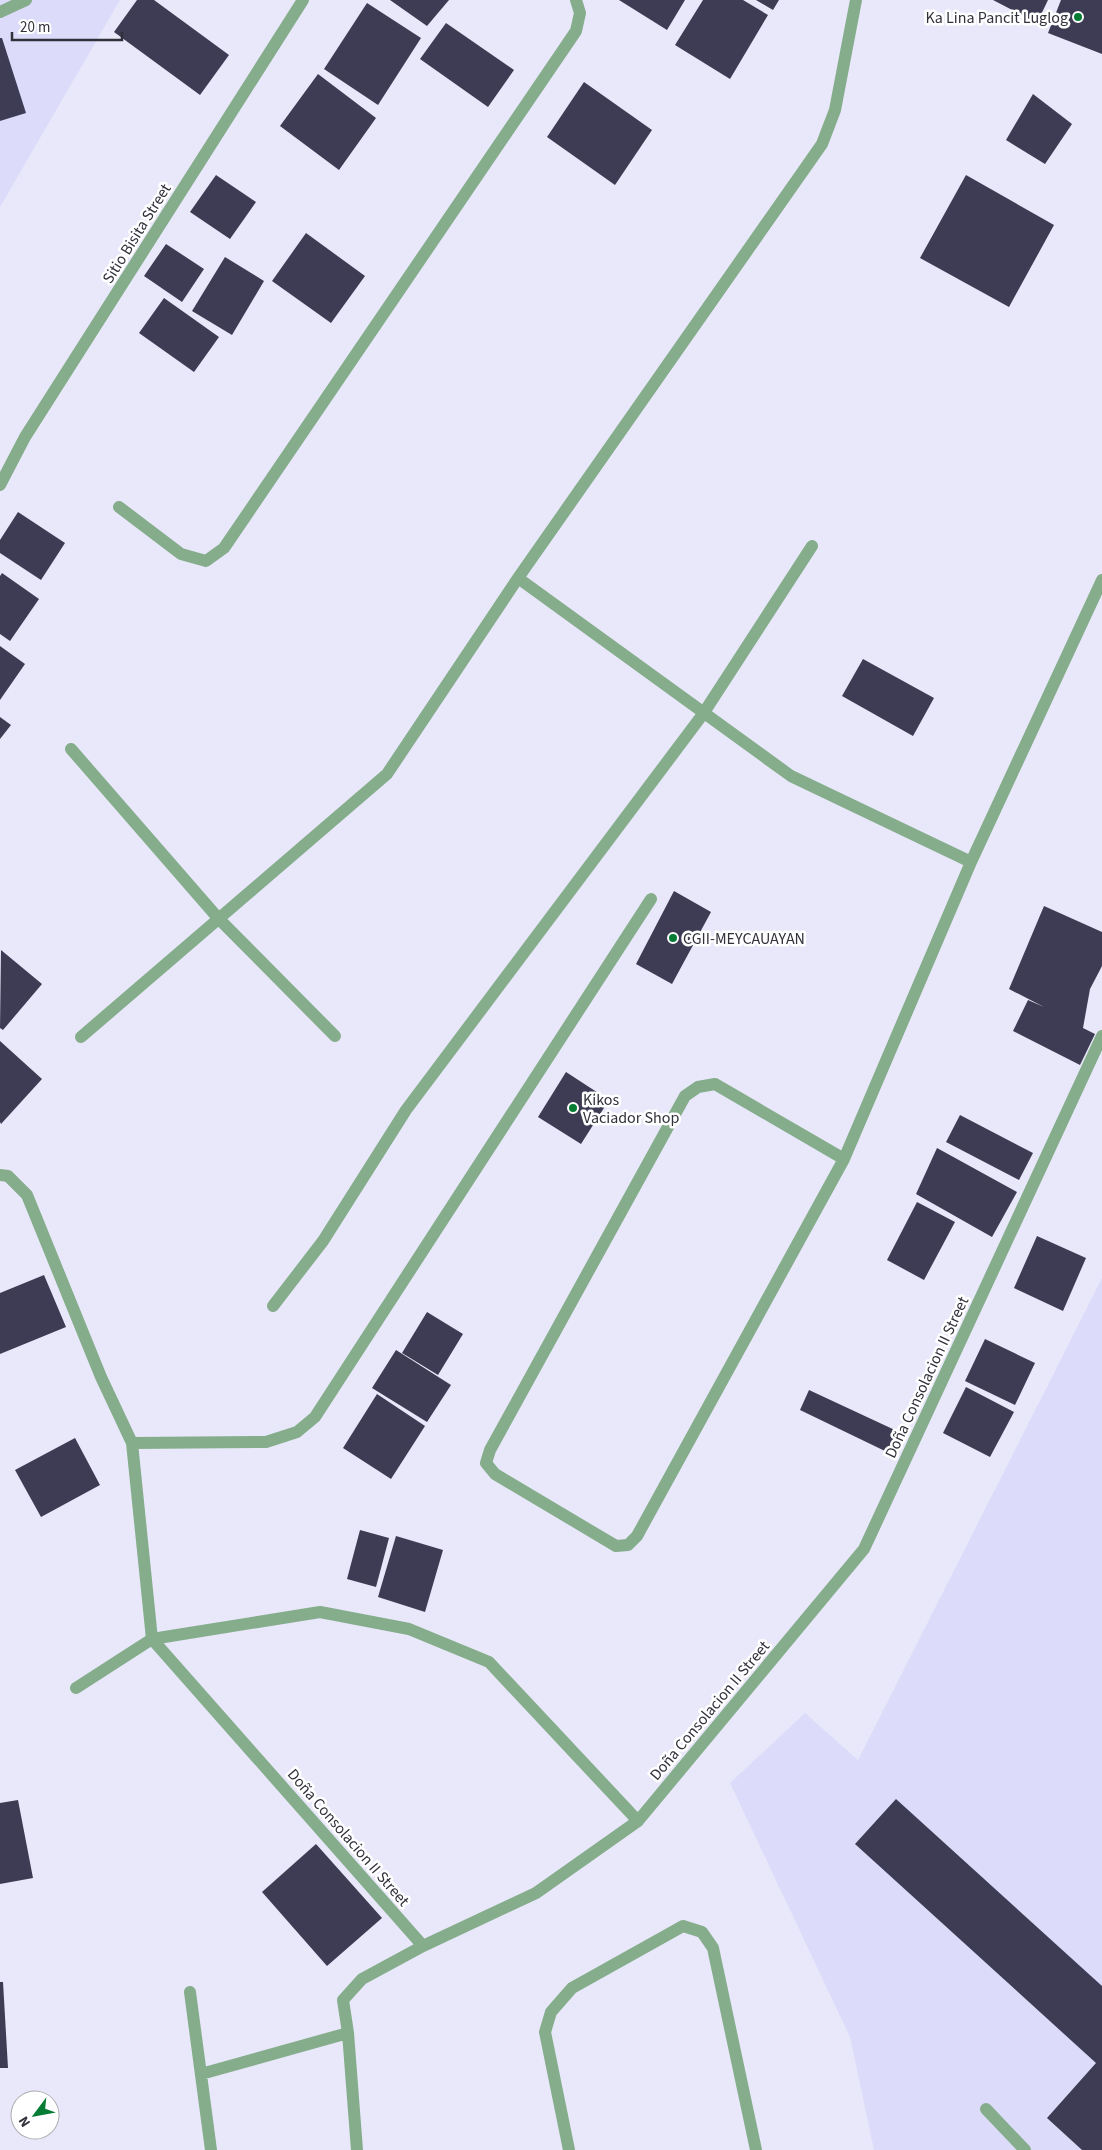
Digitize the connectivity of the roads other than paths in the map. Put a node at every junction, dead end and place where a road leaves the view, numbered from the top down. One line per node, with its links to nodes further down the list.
1 (26, 0): 5 (street)
2 (304, 0): 6 (street, Sitio Bisita Street)
3 (576, 0): 7 (street)
4 (856, 0): 9 (street)
5 (0, 12)
6 (0, 485)
7 (120, 507)
8 (812, 546): 11 (street)
9 (518, 578): 11 (street); 15 (street)
10 (1102, 580): 13 (street)
11 (703, 714): 13 (street); 21 (street)
12 (71, 750): 15 (street)
13 (971, 862): 19 (street)
14 (651, 899): 22 (street)
15 (218, 918): 16 (street); 18 (street)
16 (335, 1036)
17 (1102, 1036): 25 (street, Doña Consolacion II Street)
18 (81, 1037)
19 (844, 1159): 19 (street)
20 (0, 1176): 22 (street)
21 (273, 1306)
22 (132, 1443): 23 (street)
23 (152, 1639): 24 (street); 25 (street); 26 (street, Doña Consolacion II Street)
24 (76, 1688)
25 (638, 1822): 26 (street, Doña Consolacion II Street)
26 (424, 1946): 28 (street)
27 (190, 1992): 29 (street)
28 (348, 2033): 29 (street); 32 (street)
29 (201, 2074): 31 (street)
30 (986, 2109): 35 (street)
31 (212, 2150)
32 (357, 2150)
33 (569, 2150): 34 (street)
34 (756, 2150)
35 (1026, 2150)

